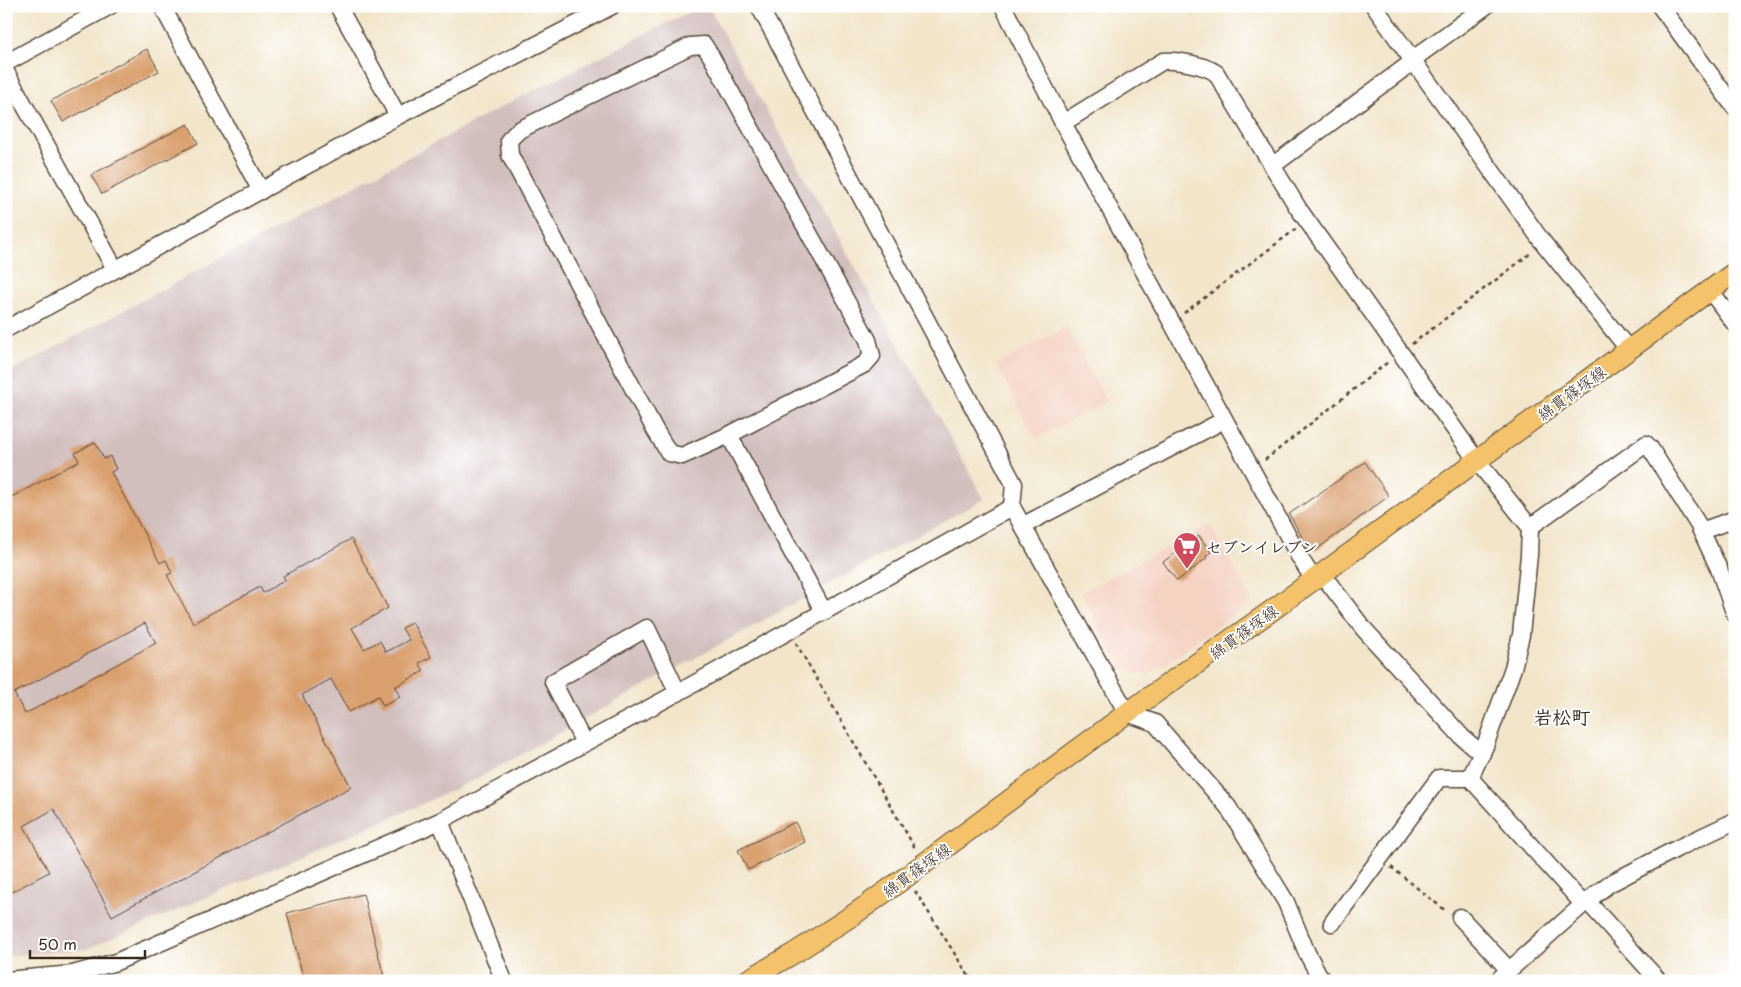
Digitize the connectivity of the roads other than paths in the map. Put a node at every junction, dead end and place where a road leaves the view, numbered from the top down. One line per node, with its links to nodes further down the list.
1 (110, 6): 11 (street)
2 (162, 6): 17 (street)
3 (338, 6): 14 (street)
4 (612, 6): 14 (street)
5 (759, 6): 27 (street)
6 (1003, 6): 15 (street)
7 (1374, 6): 10 (street)
8 (1486, 6): 10 (street)
9 (1660, 6): 13 (street)
10 (1414, 60): 16 (street); 23 (street)
11 (6, 63)
12 (6, 72): 18 (street)
13 (1735, 108)
14 (398, 116): 17 (street)
15 (1063, 123): 16 (street); 24 (street)
16 (1272, 166): 26 (street)
17 (261, 191): 18 (street)
18 (115, 270): 22 (street)
19 (1735, 272): 20 (main road, 綿貫篠塚線)
20 (1710, 290): 21 (street); 23 (main road, 綿貫篠塚線)
21 (1735, 324)
22 (6, 329)
23 (1629, 350): 26 (main road, 綿貫篠塚線)
24 (1224, 420): 29 (street); 32 (street)
25 (729, 435): 25 (street); 33 (street)
26 (1477, 462): 30 (street); 32 (main road, 綿貫篠塚線)
27 (1012, 507): 29 (street); 33 (street)
28 (1735, 519): 31 (street)
29 (1022, 526): 36 (street)
30 (1530, 527): 31 (street); 38 (street)
31 (1701, 531): 34 (street)
32 (1318, 577): 36 (main road, 綿貫篠塚線); 38 (street)
33 (824, 612): 35 (street)
34 (1735, 615)
35 (678, 693): 37 (street); 37 (street)
36 (1127, 714): 48 (main road, 綿貫篠塚線); 49 (street)
37 (584, 743): 40 (street)
38 (1482, 754): 39 (street)
39 (1470, 778): 42 (street); 44 (street)
40 (440, 820): 46 (street); 47 (street)
41 (1735, 821): 42 (street)
42 (1585, 902): 45 (street); 50 (street)
43 (1454, 915): 45 (street)
44 (1332, 923)
45 (1503, 976)
46 (6, 980)
47 (504, 981)
48 (746, 981)
49 (1322, 981)
50 (1660, 981)

